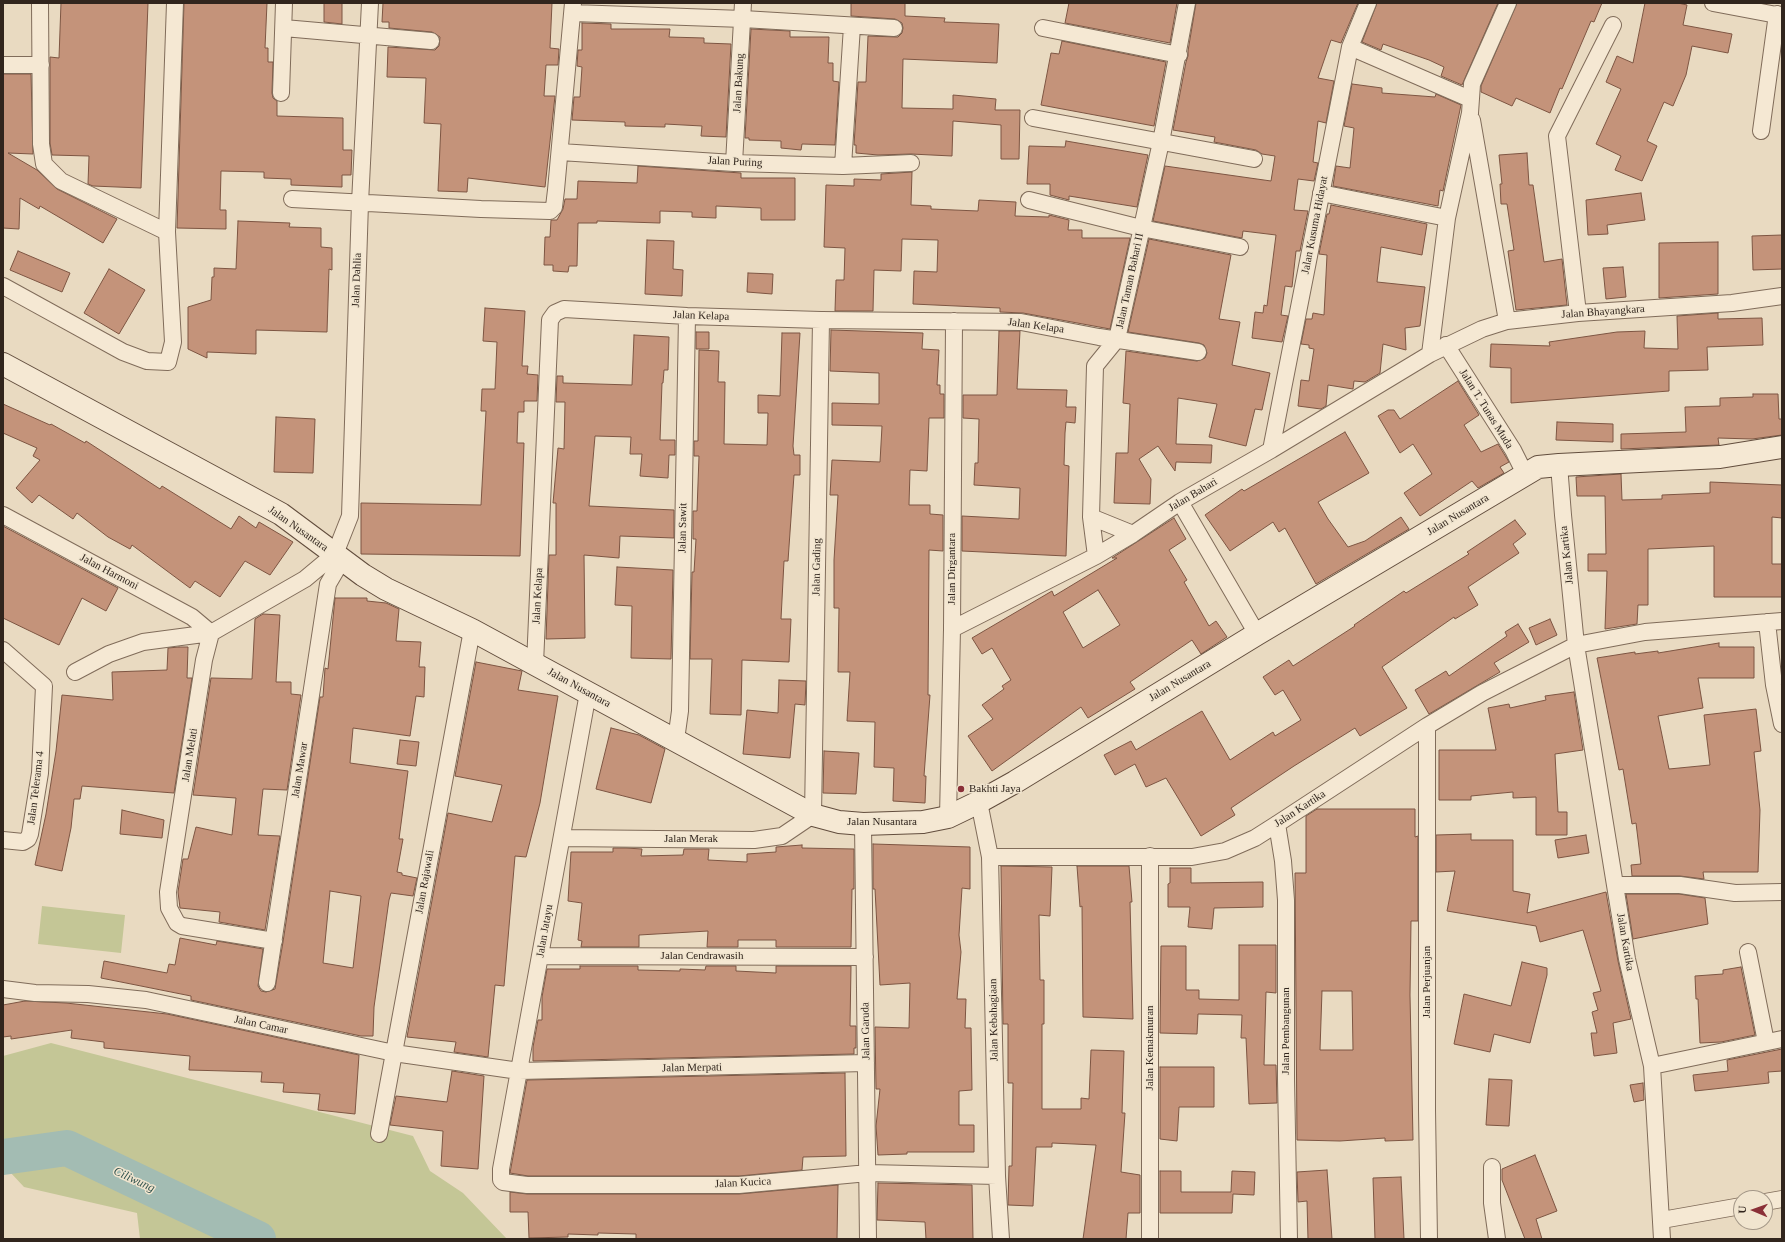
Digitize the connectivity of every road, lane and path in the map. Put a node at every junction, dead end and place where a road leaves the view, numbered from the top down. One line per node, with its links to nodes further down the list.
1 (40, 3): 23 (street)
2 (175, 3): 40 (street)
3 (284, 3): 15 (street)
4 (370, 3): 18 (street, Jalan Dahlia)
5 (744, 3): 12 (street, Jalan Bakung)
6 (1188, 3): 21 (street, Jalan Taman Bahari II)
7 (1368, 3): 20 (street, Jalan Kusuma Hidayat)
8 (1508, 3): 25 (street)
9 (1713, 3): 11 (street)
10 (573, 8): 12 (street); 29 (street)
11 (1779, 15): 27 (street)
12 (743, 19): 14 (street); 31 (street, Jalan Bakung)
13 (1613, 25): 44 (street)
14 (852, 26): 16 (street); 33 (street)
15 (284, 28): 18 (street); 24 (street)
16 (894, 28)
17 (1043, 28): 21 (street)
18 (367, 36): 19 (street); 37 (street, Jalan Dahlia)
19 (431, 41)
20 (1350, 47): 25 (street); 34 (street, Jalan Kusuma Hidayat)
21 (1179, 55): 28 (street, Jalan Taman Bahari II)
22 (3, 65): 23 (street)
23 (41, 65): 40 (street)
24 (281, 93)
25 (1470, 106): 38 (street); 48 (street)
26 (1033, 118): 28 (street)
27 (1761, 131)
28 (1161, 142): 30 (street); 39 (street, Jalan Taman Bahari II)
29 (560, 152): 31 (street, Jalan Puring); 37 (street)
30 (1254, 159)
31 (734, 163): 33 (street, Jalan Puring)
32 (911, 163): 33 (street, Jalan Puring)
33 (843, 166)
34 (1321, 193): 38 (street); 55 (street, Jalan Kusuma Hidayat)
35 (292, 199): 37 (street)
36 (1028, 200): 39 (street)
37 (360, 203): 63 (street, Jalan Dahlia)
38 (1448, 218): 52 (street)
39 (1141, 228): 41 (street); 49 (street, Jalan Taman Bahari II)
40 (167, 232): 42 (street)
41 (1240, 247)
42 (3, 286)
43 (1782, 296): 44 (street, Jalan Bhayangkara)
44 (1578, 313): 48 (street, Jalan Bhayangkara)
45 (687, 316): 46 (street, Jalan Kelapa); 71 (street, Jalan Kelapa); 76 (street, Jalan Sawit)
46 (821, 320): 47 (street, Jalan Kelapa); 78 (street, Jalan Gading)
47 (954, 321): 49 (street, Jalan Kelapa); 65 (street, Jalan Dirgantara)
48 (1507, 321): 50 (street, Jalan Bhayangkara)
49 (1117, 339): 51 (street, Jalan Kelapa); 60 (street, Jalan Taman Bahari II)
50 (1446, 345): 52 (street, Jalan Bhayangkara); 57 (street, Jalan T. Tunas Muda)
51 (1198, 352)
52 (1430, 354): 55 (street, Jalan Bahari)
53 (3, 364): 63 (main road, Jalan Nusantara)
54 (1782, 447): 56 (main road, Jalan Nusantara)
55 (1271, 450): 58 (street, Jalan Bahari)
56 (1559, 464): 57 (main road, Jalan Nusantara); 69 (street, Jalan Kartika)
57 (1525, 474): 68 (main road, Jalan Nusantara)
58 (1180, 502): 61 (street, Jalan Bahari); 68 (street)
59 (3, 515): 67 (street, Jalan Harmoni)
60 (1091, 517): 61 (street); 62 (street, Jalan Taman Bahari II)
61 (1133, 534): 62 (street, Jalan Bahari)
62 (1096, 556): 65 (street, Jalan Bahari)
63 (339, 557): 66 (main road, Jalan Nusantara); 67 (street); 88 (street, Jalan Mawar)
64 (1774, 621): 69 (street); 74 (street)
65 (952, 629): 79 (street, Jalan Dirgantara)
66 (472, 630): 71 (main road, Jalan Nusantara); 96 (street, Jalan Rajawali)
67 (211, 633): 72 (street); 88 (street, Jalan Melati)
68 (1257, 634): 77 (main road, Jalan Nusantara)
69 (1576, 645): 75 (street, Jalan Kartika); 86 (street, Jalan Kartika)
70 (3, 650): 83 (street, Jalan Telerama 4)
71 (535, 664): 73 (main road, Jalan Nusantara)
72 (75, 672)
73 (588, 693): 76 (main road, Jalan Nusantara); 82 (street, Jalan Jatayu)
74 (1782, 724)
75 (1427, 726): 81 (street, Jalan Kartika); 111 (street, Jalan Perjuanjan)
76 (676, 740): 78 (main road, Jalan Nusantara)
77 (979, 802): 79 (main road, Jalan Nusantara); 85 (street, Jalan Kebahagiaan)
78 (813, 815): 80 (main road, Jalan Nusantara); 82 (street, Jalan Merak)
79 (948, 816): 80 (main road, Jalan Nusantara)
80 (863, 824): 91 (street, Jalan Garuda)
81 (1277, 824): 84 (street, Jalan Kartika); 110 (street, Jalan Pembangunan)
82 (562, 838): 90 (street, Jalan Jatayu)
83 (3, 840)
84 (1150, 856): 85 (street, Jalan Kartika); 109 (street, Jalan Kemakmuran)
85 (990, 857): 104 (street, Jalan Kebahagiaan)
86 (1615, 885): 87 (street); 98 (street, Jalan Kartika)
87 (1782, 892)
88 (274, 941): 92 (street, Jalan Mawar)
89 (1748, 952): 95 (street)
90 (540, 956): 91 (street, Jalan Cendrawasih); 99 (street, Jalan Jatayu)
91 (865, 957): 97 (street, Jalan Garuda)
92 (267, 983)
93 (3, 989): 96 (street, Jalan Camar)
94 (1782, 1039): 95 (street)
95 (1766, 1042): 98 (street)
96 (394, 1053): 99 (street, Jalan Camar); 100 (street, Jalan Rajawali)
97 (866, 1063): 99 (street, Jalan Merpati); 103 (street, Jalan Garuda)
98 (1652, 1066): 106 (street, Jalan Kartika)
99 (519, 1071): 102 (street, Jalan Jatayu)
100 (379, 1134)
101 (1492, 1167): 112 (street)
102 (501, 1169): 103 (street, Jalan Kucica)
103 (868, 1173): 104 (street, Jalan Kucica); 107 (street, Jalan Garuda)
104 (997, 1176): 108 (street, Jalan Kebahagiaan)
105 (1733, 1207): 106 (street)
106 (1662, 1220): 113 (street, Jalan Kartika)
107 (868, 1239)
108 (1002, 1239)
109 (1150, 1239)
110 (1289, 1239)
111 (1429, 1239)
112 (1497, 1239)
113 (1662, 1239)

